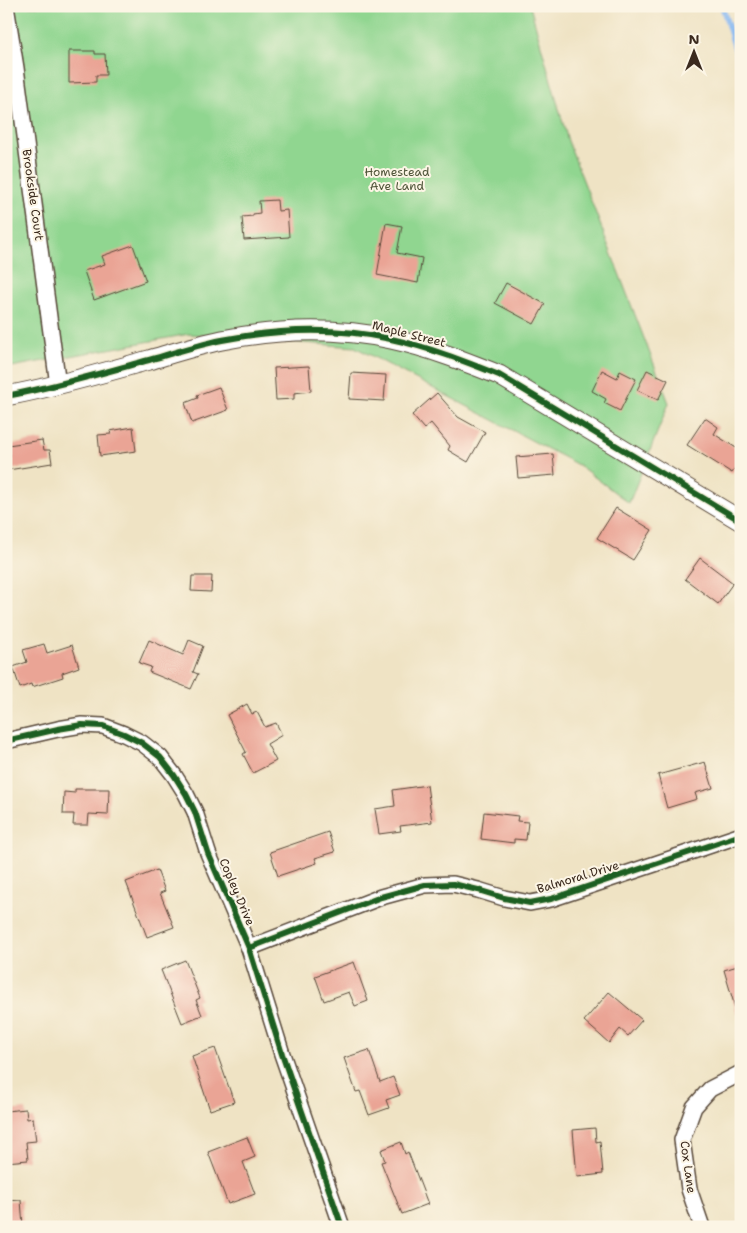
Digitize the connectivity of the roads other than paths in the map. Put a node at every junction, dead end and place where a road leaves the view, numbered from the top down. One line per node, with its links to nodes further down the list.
1 (6, 6): 2 (street, Brookside Court)
2 (58, 385): 3 (street, Maple Street); 4 (street, Maple Street)
3 (6, 396)
4 (741, 521)
5 (6, 741): 7 (street, Copley Drive)
6 (741, 835): 7 (street, Balmoral Drive)
7 (248, 948): 9 (street, Copley Drive)
8 (741, 1072): 10 (street, Cox Lane)
9 (342, 1227)
10 (702, 1227)

